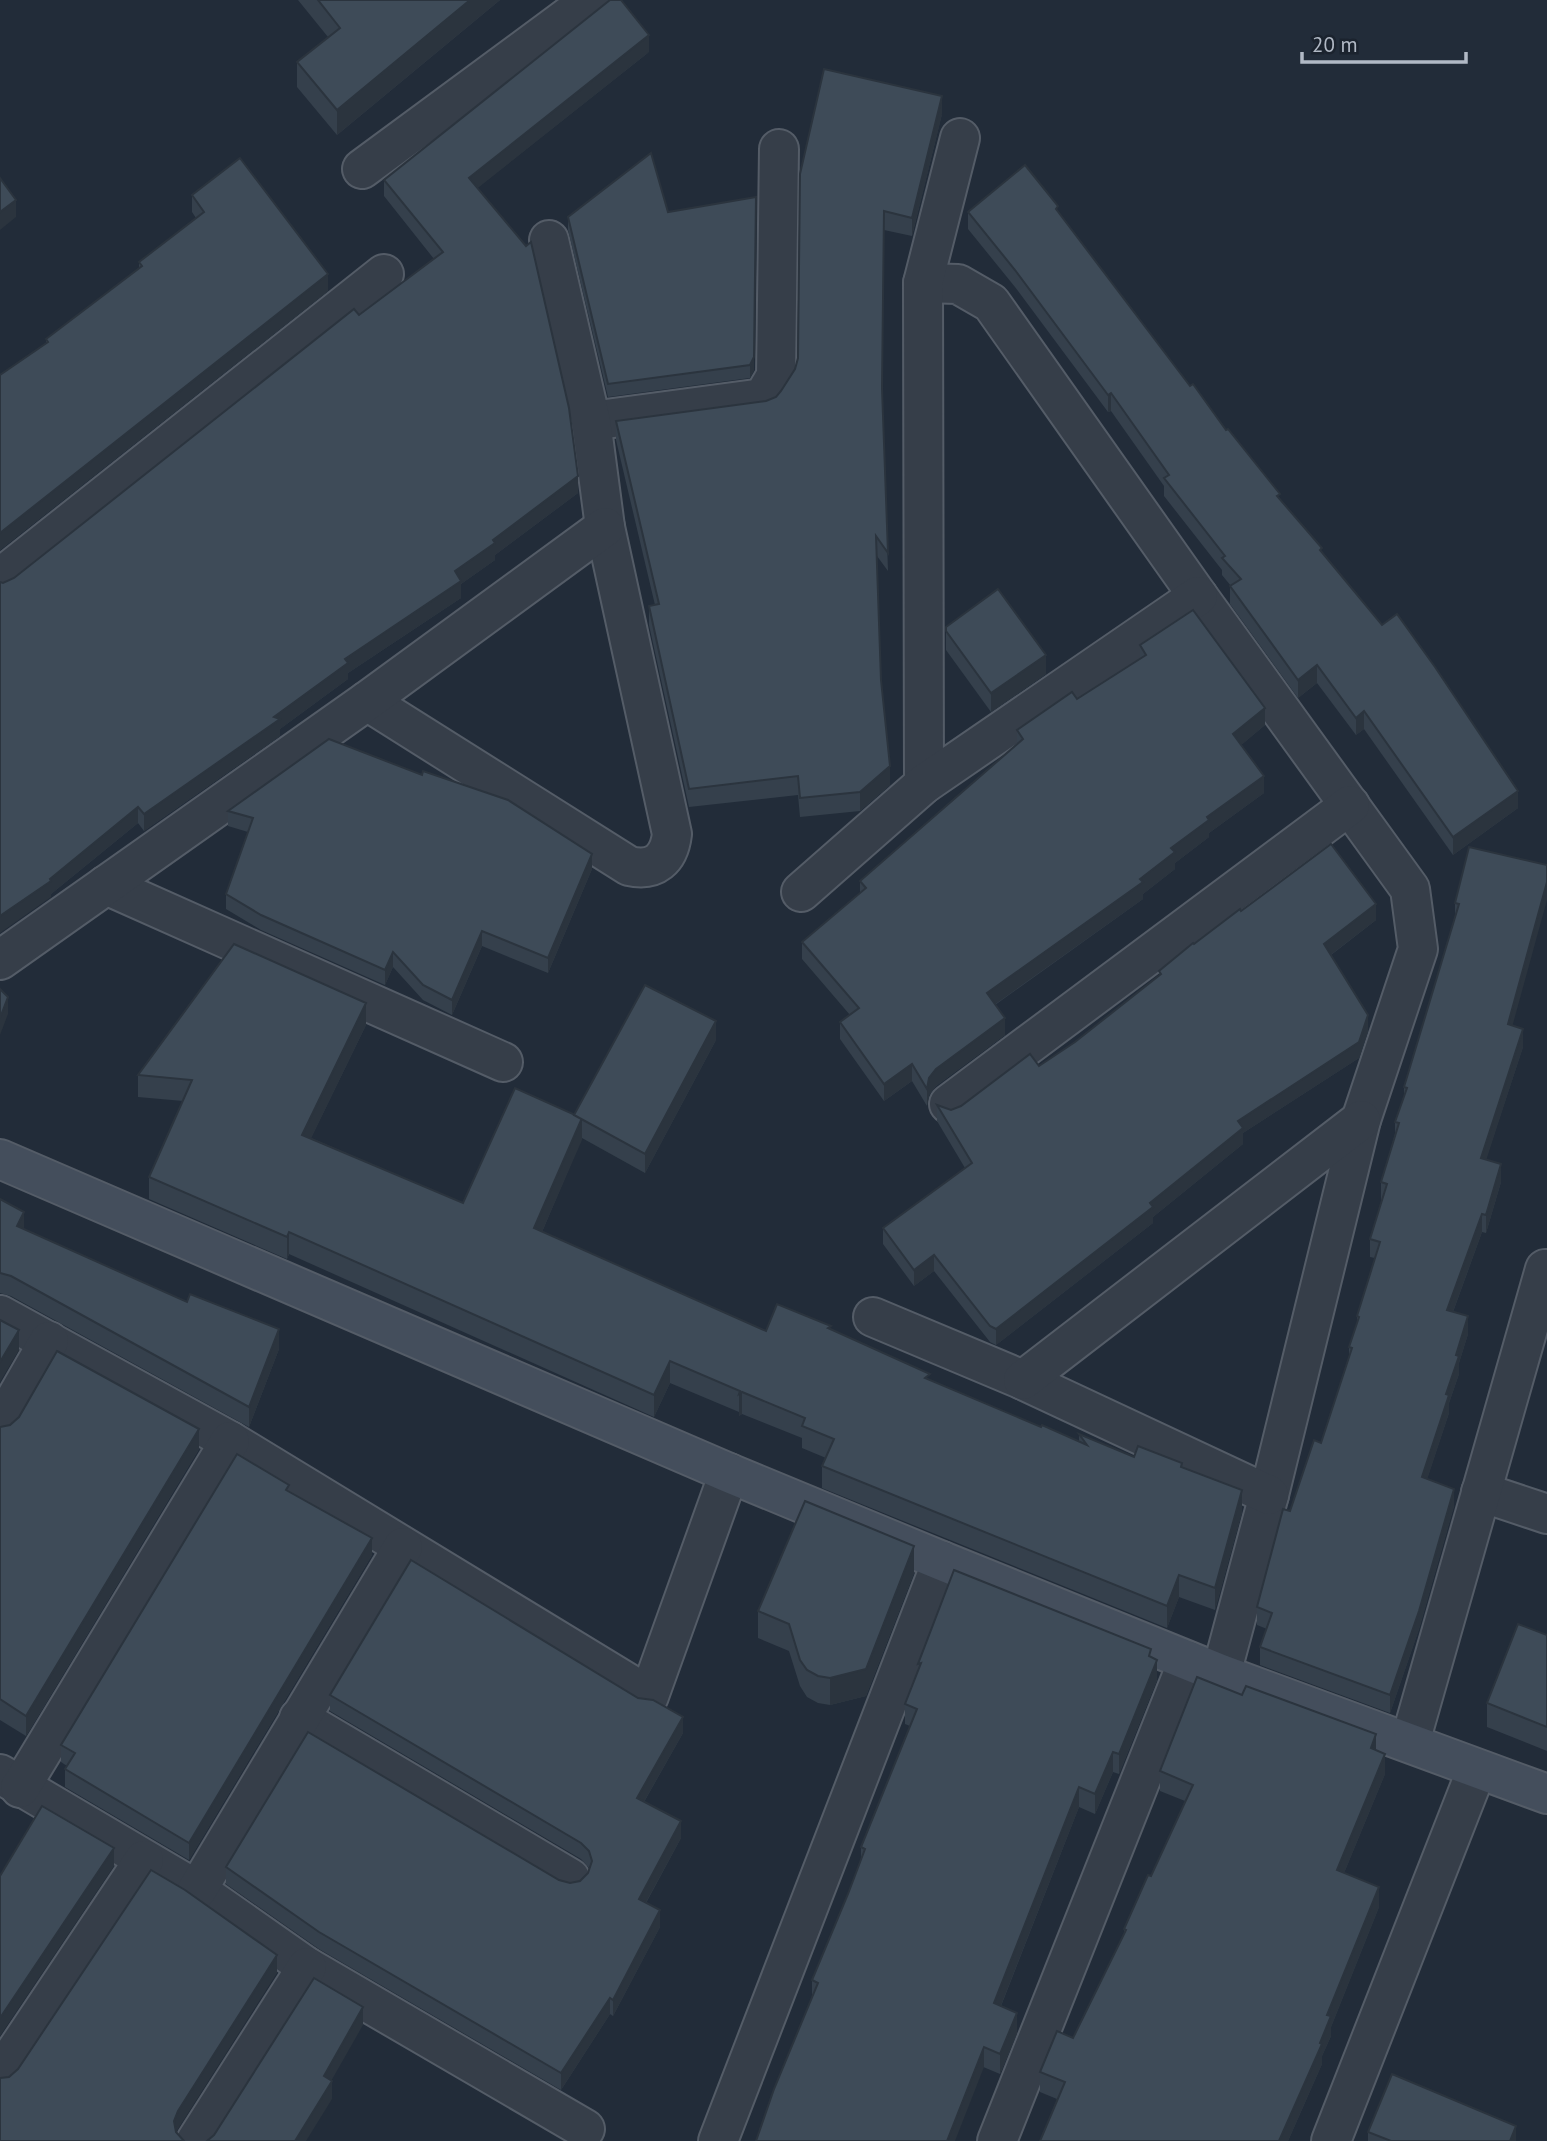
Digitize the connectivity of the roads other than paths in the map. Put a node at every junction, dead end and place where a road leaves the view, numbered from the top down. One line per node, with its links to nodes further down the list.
1 (591, 0): 4 (street)
2 (960, 138): 7 (street)
3 (779, 149): 8 (street)
4 (362, 169)
5 (549, 240): 8 (street)
6 (384, 274): 10 (street)
7 (923, 282): 11 (street); 13 (street)
8 (591, 421): 9 (street)
9 (606, 527): 12 (street); 12 (street)
10 (0, 578)
11 (1198, 596): 13 (street); 14 (street)
12 (367, 701): 15 (street)
13 (924, 784): 16 (street)
14 (1350, 805): 19 (street); 20 (street)
15 (106, 885): 17 (street); 18 (street)
16 (801, 892)
17 (0, 960)
18 (503, 1062)
19 (949, 1104)
20 (1361, 1120): 26 (street); 31 (street)
21 (0, 1159): 29 (street)
22 (1545, 1269): 30 (street)
23 (0, 1315): 25 (street)
24 (873, 1317): 26 (street)
25 (49, 1341): 27 (street); 28 (street)
26 (1023, 1380): 31 (street)
27 (0, 1426)
28 (230, 1441): 33 (street); 39 (street)
29 (729, 1473): 33 (street); 34 (street)
30 (1481, 1492): 32 (street); 37 (street)
31 (1269, 1495): 35 (street)
32 (1547, 1514)
33 (403, 1547): 36 (street)
34 (942, 1561): 35 (street); 48 (street)
35 (1204, 1668): 37 (street); 49 (street)
36 (299, 1718): 42 (street); 43 (street)
37 (1410, 1742): 38 (street)
38 (1477, 1769): 40 (street); 50 (street)
39 (10, 1781): 41 (street)
40 (1547, 1794)
41 (144, 1860): 43 (street); 45 (street)
42 (570, 1878)
43 (197, 1890): 44 (street)
44 (307, 1967): 46 (street); 47 (street)
45 (0, 2075)
46 (585, 2129)
47 (197, 2141)
48 (718, 2141)
49 (997, 2141)
50 (1331, 2141)

